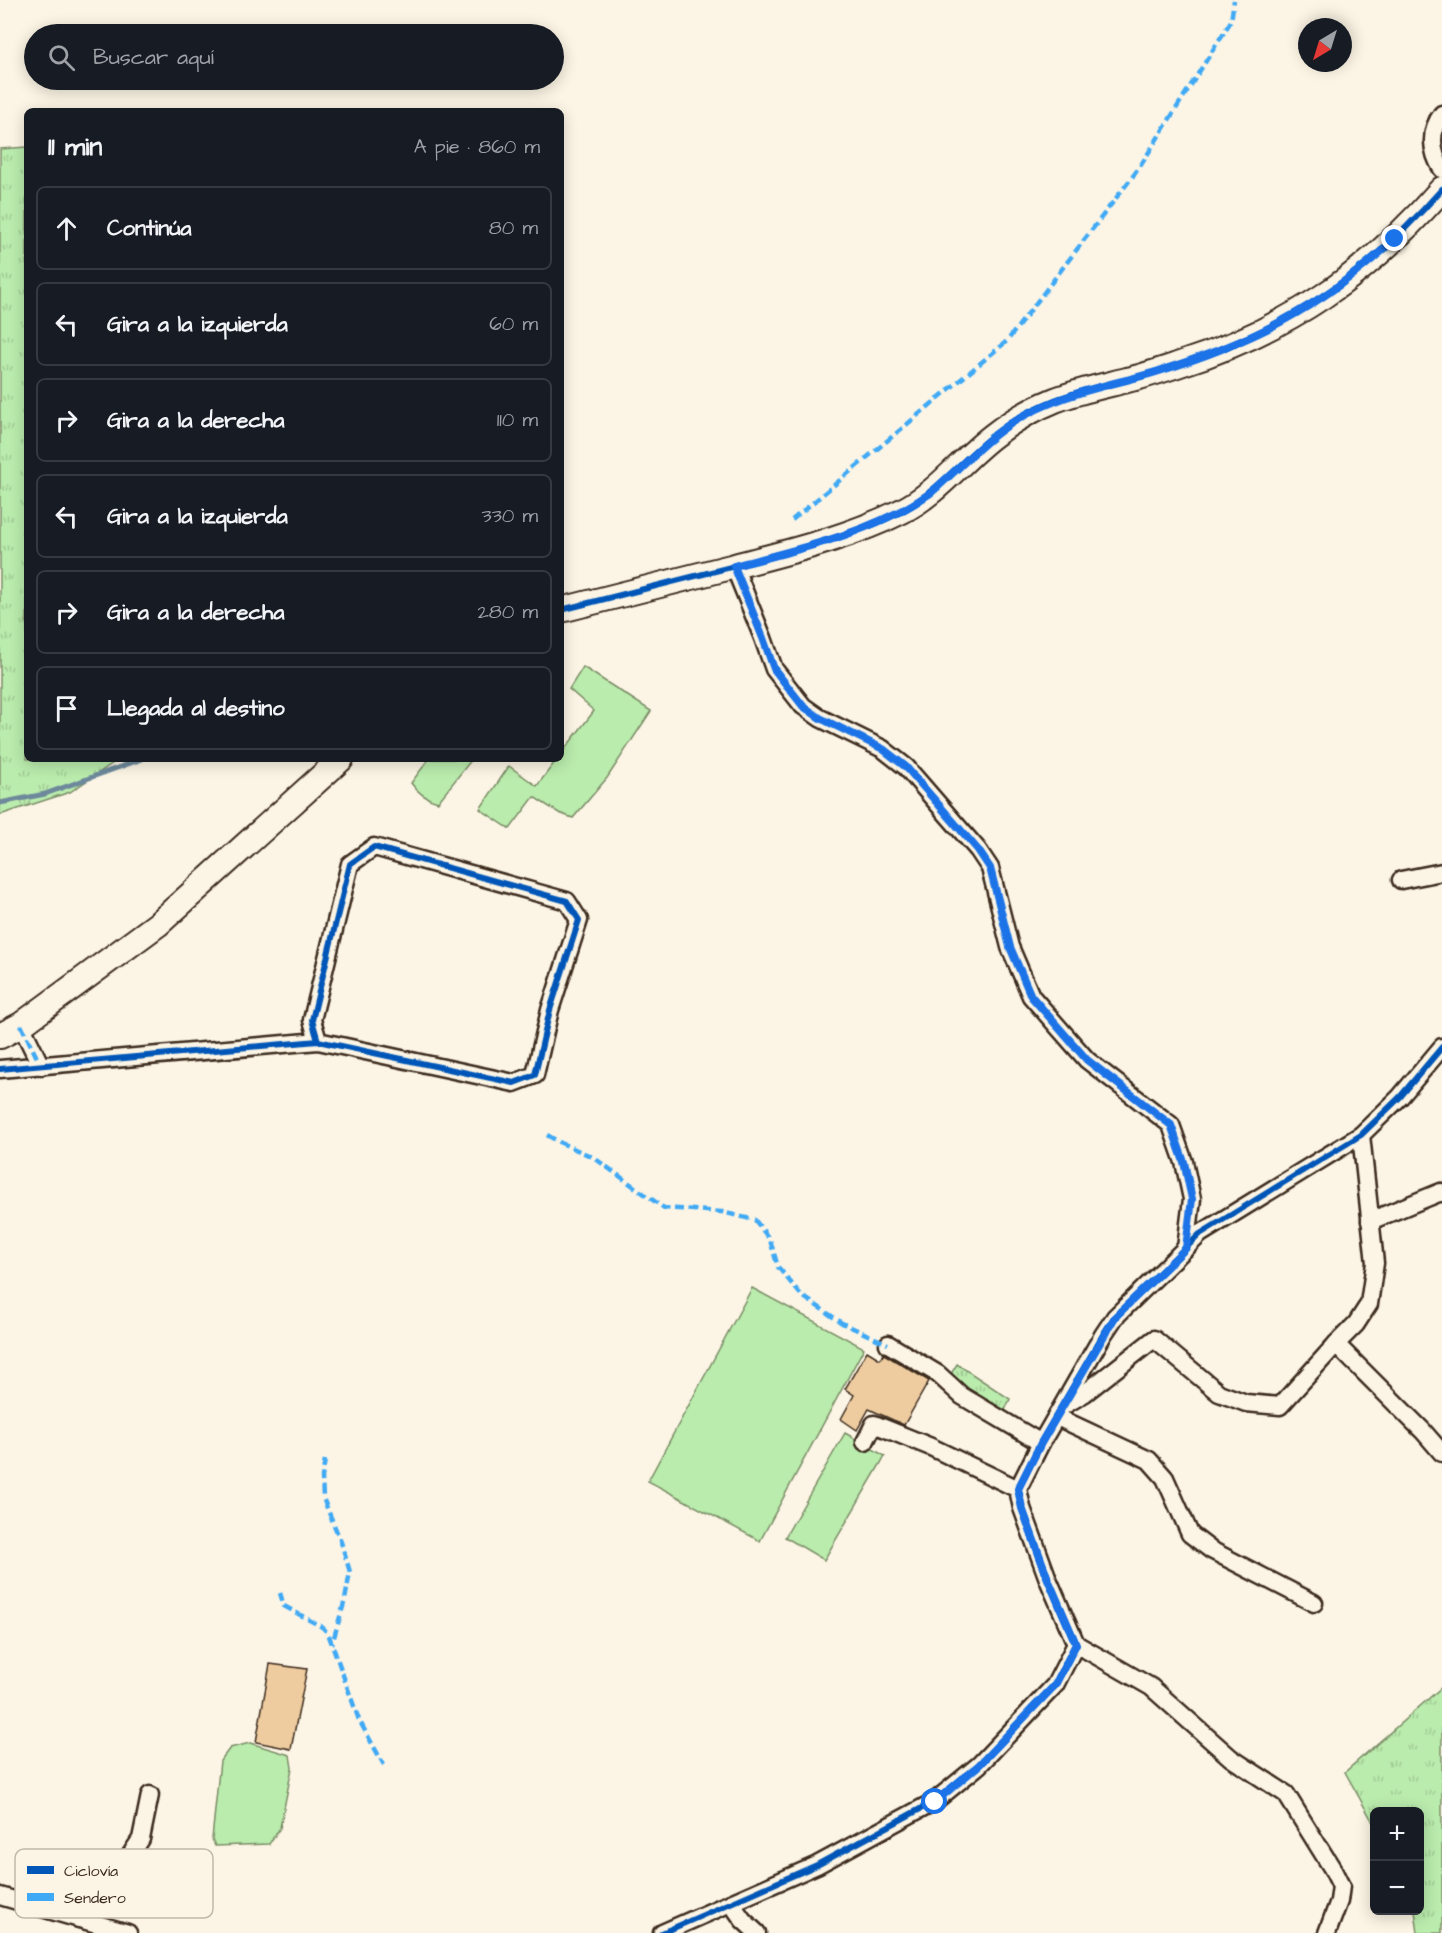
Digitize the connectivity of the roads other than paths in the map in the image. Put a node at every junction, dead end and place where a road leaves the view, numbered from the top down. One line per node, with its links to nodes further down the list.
1 (1442, 114): 2 (street)
2 (1442, 169)
3 (1442, 189): 4 (street)
4 (734, 566): 5 (street); 17 (street)
5 (564, 609)
6 (338, 762): 9 (street)
7 (1442, 872): 8 (street)
8 (1401, 880)
9 (10, 1030): 12 (street)
10 (318, 1041): 10 (street); 12 (street)
11 (1442, 1047): 14 (street)
12 (41, 1065): 13 (street)
13 (0, 1069)
14 (1362, 1136): 16 (street); 17 (street)
15 (1442, 1193): 16 (street)
16 (1370, 1221): 19 (street)
17 (1186, 1248): 20 (street)
18 (888, 1344): 22 (street)
19 (1336, 1344): 20 (street); 23 (street)
20 (1060, 1412): 22 (street); 25 (street)
21 (865, 1442): 24 (street)
22 (1041, 1443): 24 (street)
23 (1442, 1453)
24 (1018, 1489): 26 (street)
25 (1314, 1603)
26 (1076, 1644): 31 (street); 37 (street)
27 (150, 1795): 28 (street)
28 (134, 1849)
29 (0, 1896): 30 (street)
30 (15, 1900)
31 (731, 1903): 35 (street); 36 (street)
32 (76, 1918): 33 (street)
33 (79, 1919): 34 (street)
34 (128, 1933)
35 (662, 1933)
36 (757, 1933)
37 (1328, 1933)

